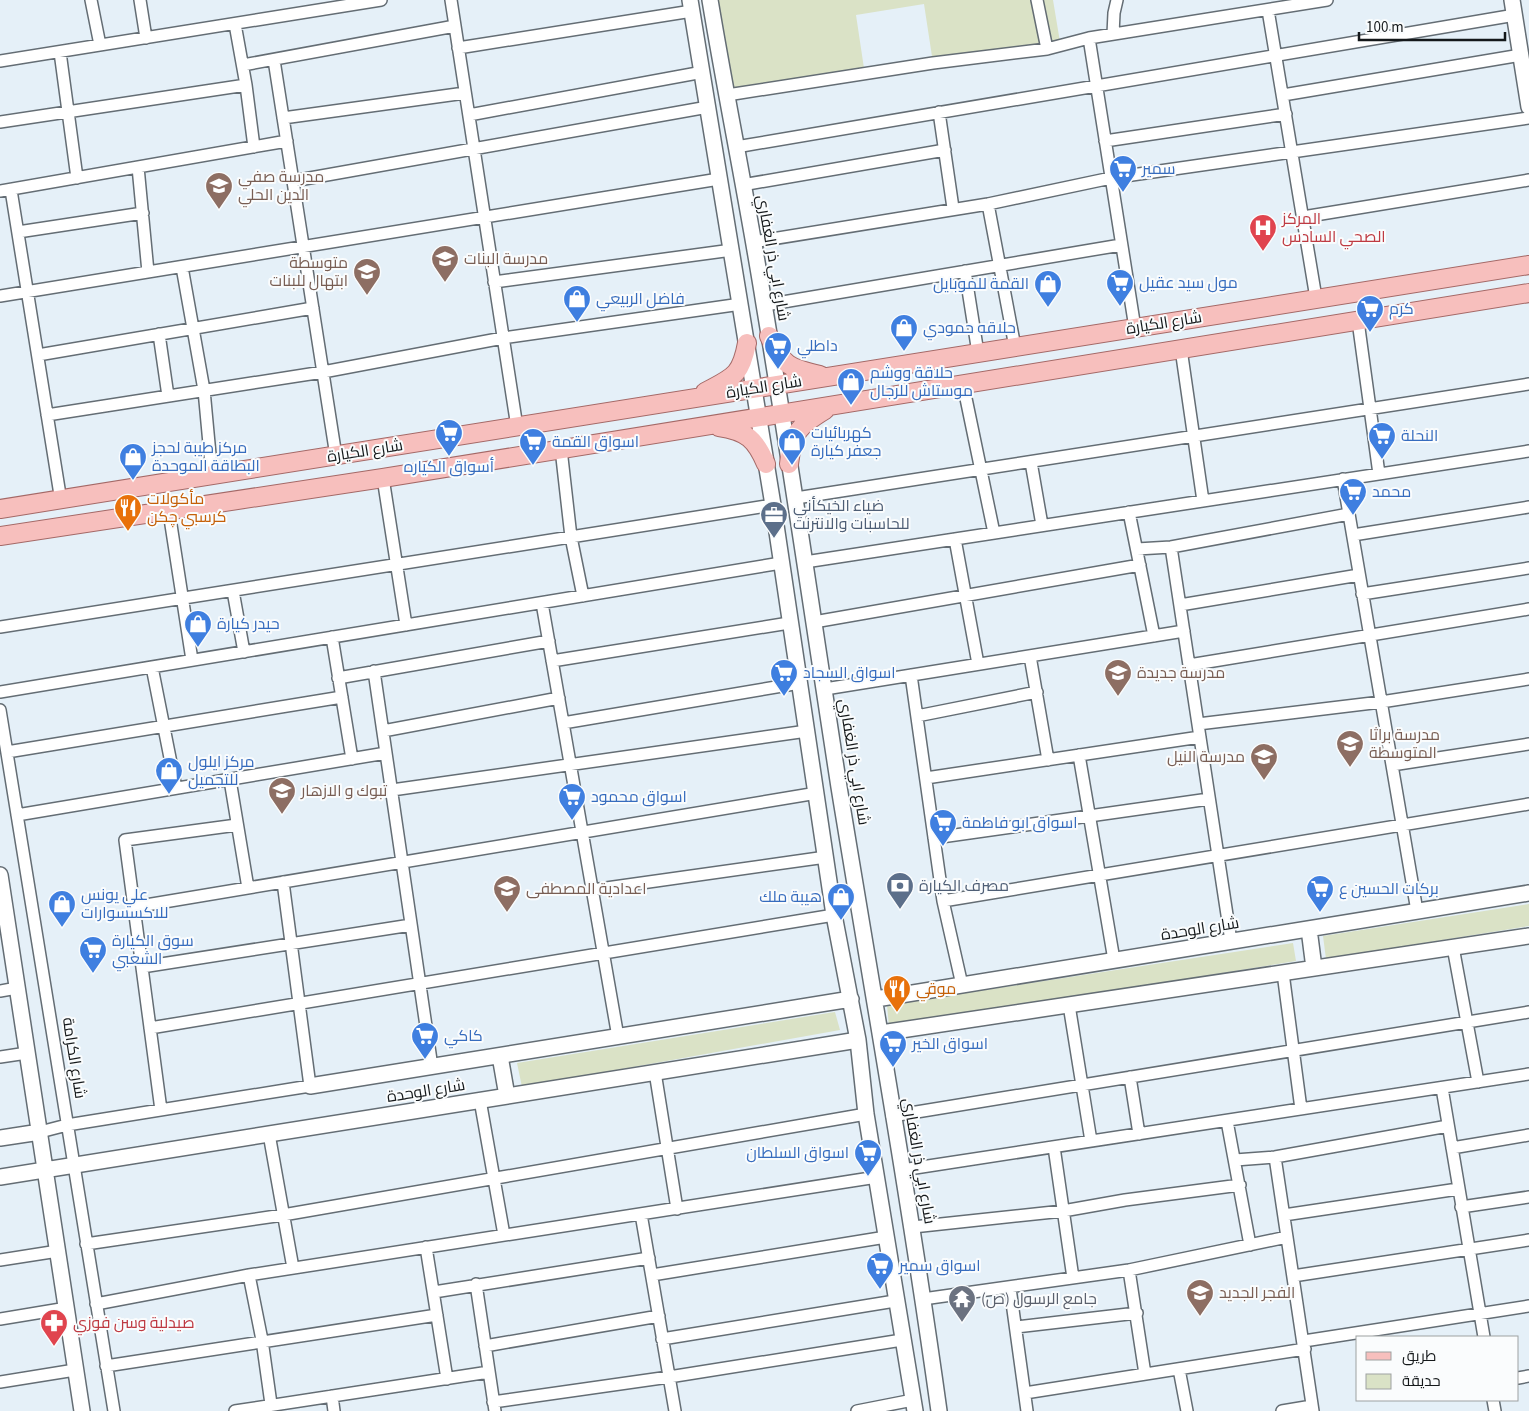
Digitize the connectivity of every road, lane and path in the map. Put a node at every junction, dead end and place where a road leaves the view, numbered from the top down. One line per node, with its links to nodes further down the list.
1 (91, 0): 19 (street)
2 (140, 0): 17 (street)
3 (305, 0): 13 (street)
4 (381, 0): 13 (street)
5 (451, 0): 15 (street)
6 (710, 0): 25 (street, شارع ابي ذر الغفاري)
7 (1037, 0): 21 (street)
8 (1117, 0): 16 (street)
9 (1327, 0): 12 (street)
10 (691, 6): 20 (street); 29 (street)
11 (1513, 8): 23 (street); 24 (street)
12 (1268, 10): 16 (street); 23 (street)
13 (307, 12): 14 (street)
14 (235, 24): 17 (street); 28 (street)
15 (455, 26): 20 (street); 26 (street)
16 (1113, 34): 18 (street)
17 (146, 38): 19 (street)
18 (1089, 38): 21 (street); 31 (street)
19 (100, 45): 22 (street)
20 (458, 48): 32 (street)
21 (1047, 49): 34 (street)
22 (60, 52): 27 (street); 37 (street)
23 (1276, 55): 31 (street); 33 (street)
24 (1521, 55): 33 (street); 36 (street)
25 (721, 59): 29 (street); 34 (street, شارع ابي ذر الغفاري)
26 (274, 60): 28 (street); 41 (street)
27 (0, 61)
28 (243, 65): 30 (street)
29 (703, 67): 35 (street); 40 (street)
30 (246, 85): 37 (street); 46 (street)
31 (1096, 85): 38 (street); 44 (street)
32 (465, 93): 40 (street); 41 (street)
33 (1282, 95): 39 (street)
34 (727, 96): 47 (street, شارع ابي ذر الغفاري)
35 (708, 107): 48 (street); 54 (street)
36 (1529, 107)
37 (69, 112): 43 (street); 52 (street)
38 (939, 112): 47 (street); 49 (street)
39 (1286, 114): 44 (street); 50 (street)
40 (469, 115): 48 (street)
41 (283, 118): 45 (street)
42 (1529, 118): 50 (street)
43 (0, 122)
44 (1105, 141): 53 (street)
45 (287, 142): 46 (street); 56 (street)
46 (254, 147): 51 (street)
47 (736, 147): 57 (street, شارع ابي ذر الغفاري)
48 (474, 149): 56 (street); 62 (street)
49 (945, 150): 57 (street); 60 (street)
50 (1292, 152): 53 (street); 63 (street)
51 (138, 167): 52 (street); 61 (street)
52 (77, 178): 58 (street)
53 (1111, 178): 59 (street); 66 (street)
54 (720, 179): 62 (street); 68 (street)
55 (1529, 180): 63 (street)
56 (293, 181): 67 (street)
57 (742, 185): 65 (street, شارع ابي ذر الغفاري)
58 (6, 191): 64 (street)
59 (988, 204): 60 (street); 69 (street)
60 (953, 208): 65 (street)
61 (142, 213): 64 (street); 73 (street)
62 (484, 217): 67 (street); 74 (street)
63 (1303, 217): 78 (street)
64 (18, 232): 75 (street)
65 (753, 242): 80 (street, شارع ابي ذر الغفاري)
66 (1122, 245): 69 (street); 85 (street)
67 (303, 246): 71 (street); 82 (street)
68 (732, 250): 74 (street); 79 (street)
69 (1000, 265): 72 (street); 92 (street)
70 (1529, 265): 78 (main road, شارع الكيارة)
71 (182, 267): 73 (street); 84 (street)
72 (965, 271): 80 (street); 94 (street)
73 (148, 272): 75 (street)
74 (494, 282): 90 (street)
75 (28, 293): 77 (street); 95 (street)
76 (1529, 293): 83 (main road, شارع الكيارة)
77 (0, 296)
78 (1312, 298): 81 (main road, شارع الكيارة); 86 (main road)
79 (741, 304): 90 (street); 91 (street)
80 (764, 304): 89 (street, شارع ابي ذر الغفاري)
81 (1284, 304): 85 (main road, شارع الكيارة); 87 (main road)
82 (313, 308): 84 (street); 96 (street)
83 (1358, 321): 86 (main road, شارع الكيارة); 106 (street)
84 (192, 328): 88 (street); 102 (street)
85 (1135, 328): 92 (main road, شارع الكيارة)
86 (1312, 328): 87 (main road, شارع الكيارة)
87 (1286, 332): 93 (main road, شارع الكيارة)
88 (159, 334): 95 (street); 103 (street)
89 (769, 336): 97 (main road); 100 (street, شارع ابي ذر الغفاري)
90 (503, 338): 96 (street); 111 (street)
91 (746, 343): 101 (street); 104 (main road)
92 (1015, 347): 94 (main road, شارع الكيارة)
93 (1181, 349): 98 (main road, شارع الكيارة); 112 (street)
94 (978, 353): 97 (main road, شارع الكيارة)
95 (38, 355): 107 (street)
96 (323, 372): 102 (street); 116 (street)
97 (828, 377): 100 (main road, شارع الكيارة)
98 (963, 384): 105 (main road, شارع الكيارة); 120 (street)
99 (1529, 384): 106 (street)
100 (776, 385): 101 (main road, شارع الكيارة); 108 (street, شارع ابي ذر الغفاري)
101 (754, 389): 104 (main road, شارع الكيارة); 109 (street)
102 (204, 390): 103 (street); 123 (street)
103 (168, 396): 107 (street)
104 (694, 398): 111 (main road, شارع الكيارة)
105 (833, 405): 108 (main road, شارع الكيارة); 119 (main road)
106 (1370, 409): 112 (street); 122 (street)
107 (47, 414): 128 (street)
108 (780, 414): 109 (main road, شارع الكيارة); 119 (street, شارع ابي ذر الغفاري)
109 (759, 417): 110 (main road, شارع الكيارة); 118 (street)
110 (706, 426): 114 (main road, شارع الكيارة); 118 (main road)
111 (517, 427): 113 (main road, شارع الكيارة)
112 (1194, 435): 117 (street); 127 (street)
113 (397, 446): 116 (main road, شارع الكيارة); 121 (main road)
114 (561, 449): 121 (main road, شارع الكيارة); 139 (street)
115 (1529, 450): 122 (street)
116 (336, 456): 123 (main road, شارع الكيارة)
117 (1031, 462): 120 (street); 135 (street)
118 (766, 464): 129 (street)
119 (790, 464): 126 (street, شارع ابي ذر الغفاري)
120 (981, 470): 126 (street); 136 (street)
121 (401, 474): 124 (main road, شارع الكيارة)
122 (1379, 474): 125 (street)
123 (212, 476): 128 (main road, شارع الكيارة)
124 (383, 478): 132 (main road, شارع الكيارة); 145 (street)
125 (1343, 479): 127 (street); 134 (street)
126 (796, 498): 143 (street, شارع ابي ذر الغفاري)
127 (1203, 500): 133 (street)
128 (61, 501): 131 (main road, شارع الكيارة)
129 (773, 505): 139 (street); 144 (street)
130 (1529, 507): 137 (street)
131 (0, 510)
132 (169, 512): 138 (main road, شارع الكيارة); 153 (street)
133 (1129, 512): 135 (street); 142 (street)
134 (1349, 514): 137 (street); 141 (street)
135 (1042, 525): 136 (street)
136 (994, 533): 140 (street)
137 (1352, 535): 148 (street)
138 (0, 536)
139 (571, 537): 145 (street); 151 (street)
140 (955, 538): 143 (street); 152 (street)
141 (1171, 547): 142 (street); 155 (street)
142 (1137, 549): 146 (street)
143 (805, 562): 157 (street, شارع ابي ذر الغفاري)
144 (781, 563): 151 (street); 158 (street)
145 (396, 565): 149 (street); 159 (street)
146 (1140, 565): 152 (street); 163 (street)
147 (1529, 568): 150 (street)
148 (1360, 575): 150 (street); 155 (street)
149 (233, 590): 153 (street); 167 (street)
150 (1362, 594): 162 (street)
151 (583, 596): 154 (street)
152 (966, 596): 157 (street); 172 (street)
153 (182, 599): 160 (street); 170 (street)
154 (542, 603): 159 (street); 165 (street)
155 (1180, 605): 161 (street)
156 (1529, 609): 162 (street)
157 (814, 622): 166 (street, شارع ابي ذر الغفاري)
158 (790, 624): 168 (street); 171 (street)
159 (406, 625): 164 (street)
160 (0, 627)
161 (1184, 631): 163 (street); 173 (street)
162 (1370, 635): 173 (street); 185 (street)
163 (1154, 636): 169 (street)
164 (332, 637): 167 (street); 177 (street)
165 (549, 641): 171 (street); 175 (street)
166 (818, 649): 168 (street); 180 (street, شارع ابي ذر الغفاري)
167 (244, 652): 170 (street)
168 (795, 653): 179 (street)
169 (1030, 656): 172 (street); 182 (street)
170 (192, 660): 174 (street)
171 (552, 661): 184 (street)
172 (978, 664): 176 (street)
173 (1189, 665): 189 (street)
174 (152, 667): 181 (street); 190 (street)
175 (374, 672): 177 (street); 191 (street)
176 (911, 675): 180 (street); 187 (street)
177 (338, 678): 183 (street)
178 (1529, 679): 185 (street)
179 (800, 683): 188 (street); 192 (street)
180 (825, 689): 244 (street, شارع ابي ذر الغفاري)
181 (0, 692)
182 (1036, 692): 187 (street); 199 (street)
183 (342, 697): 190 (street); 198 (street)
184 (559, 698): 188 (street); 191 (street)
185 (1381, 702): 189 (street); 201 (street)
186 (0, 710): 195 (street, شارع الكرامة)
187 (917, 716): 202 (street)
188 (563, 723): 200 (street)
189 (1198, 724): 193 (street)
190 (164, 727): 195 (street); 204 (street)
191 (383, 731): 196 (street)
192 (807, 731): 200 (street); 206 (street)
193 (1200, 736): 197 (street); 207 (street)
194 (1529, 744): 201 (street)
195 (7, 752): 209 (street, شارع الكرامة)
196 (386, 753): 198 (street); 205 (street)
197 (1079, 755): 199 (street); 210 (street)
198 (352, 759): 203 (street)
199 (1048, 760): 202 (street)
200 (570, 764): 205 (street); 213 (street)
201 (1392, 765): 212 (street)
202 (926, 778): 214 (street)
203 (230, 780): 204 (street); 211 (street)
204 (176, 788): 209 (street)
205 (392, 790): 217 (street)
206 (817, 793): 213 (street); 216 (street)
207 (1209, 799): 210 (street); 215 (street)
208 (1529, 804): 212 (street)
209 (17, 814): 273 (street, شارع الكرامة)
210 (1089, 816): 214 (street); 219 (street)
211 (237, 824): 221 (street); 225 (street)
212 (1402, 825): 215 (street); 226 (street)
213 (582, 832): 217 (street); 222 (street)
214 (934, 838): 224 (street)
215 (1218, 856): 219 (street); 232 (street)
216 (826, 857): 222 (street); 227 (street)
217 (402, 862): 220 (street); 229 (street)
218 (0, 875): 228 (street)
219 (1098, 875): 224 (street); 236 (street)
220 (283, 882): 221 (street); 233 (street)
221 (248, 888): 225 (street)
222 (592, 890): 235 (street)
223 (1529, 893): 226 (street, شارع الوحدة)
224 (943, 901): 241 (street)
225 (134, 907): 237 (street)
226 (1417, 911): 230 (street, شارع الوحدة)
227 (834, 915): 235 (street); 245 (street)
228 (4, 921): 242 (street)
229 (412, 925): 233 (street); 240 (street)
230 (1308, 929): 232 (street, شارع الوحدة); 238 (street)
231 (1529, 936): 234 (street)
232 (1231, 941): 236 (street, شارع الوحدة)
233 (291, 944): 237 (street); 246 (street)
234 (1453, 948): 238 (street); 249 (street)
235 (603, 953): 240 (street); 252 (street)
236 (1114, 960): 241 (street, شارع الوحدة)
237 (142, 967): 250 (street)
238 (1314, 968): 239 (street)
239 (1283, 973): 247 (street); 255 (street)
240 (420, 984): 246 (street); 258 (street)
241 (962, 985): 244 (street, شارع الوحدة)
242 (17, 988): 243 (street); 254 (street)
243 (0, 991)
244 (876, 999): 251 (street, شارع ابي ذر الغفاري)
245 (851, 1000): 252 (street, شارع الوحدة); 253 (street)
246 (299, 1004): 250 (street); 264 (street)
247 (1069, 1005): 251 (street); 263 (street)
248 (1529, 1012): 249 (street)
249 (1467, 1021): 255 (street); 262 (street)
250 (150, 1028): 269 (street)
251 (882, 1033): 271 (street, شارع ابي ذر الغفاري)
252 (618, 1037): 256 (street, شارع الوحدة)
253 (858, 1040): 259 (street, شارع الوحدة); 270 (street)
254 (27, 1052): 257 (street); 275 (street)
255 (1293, 1052): 261 (street); 268 (street)
256 (500, 1056): 258 (street, شارع الوحدة); 266 (street)
257 (0, 1057)
258 (432, 1066): 264 (street, شارع الوحدة)
259 (655, 1072): 266 (street, شارع الوحدة); 282 (street)
260 (1529, 1074): 262 (street)
261 (1130, 1077): 263 (street); 277 (street)
262 (1478, 1082): 265 (street)
263 (1082, 1085): 271 (street); 280 (street)
264 (310, 1086): 269 (street, شارع الوحدة)
265 (1442, 1088): 268 (street); 274 (street)
266 (507, 1096): 267 (street, شارع الوحدة)
267 (480, 1100): 276 (street, شارع الوحدة); 291 (street)
268 (1301, 1109): 272 (street)
269 (161, 1110): 273 (street, شارع الوحدة)
270 (866, 1114): 282 (street); 290 (street)
271 (892, 1116): 288 (street, شارع ابي ذر الغفاري)
272 (1227, 1121): 277 (street); 285 (street)
273 (67, 1125): 275 (street, شارع الوحدة); 286 (street, شارع الكرامة)
274 (1448, 1126): 283 (street); 284 (street)
275 (40, 1132): 279 (street, شارع الوحدة); 287 (street)
276 (269, 1134): 286 (street, شارع الوحدة); 299 (street)
277 (1139, 1134): 280 (street)
278 (1529, 1135): 283 (street)
279 (0, 1138)
280 (1091, 1141): 281 (street)
281 (1054, 1147): 288 (street); 297 (street)
282 (667, 1148): 291 (street); 296 (street)
283 (1452, 1148): 293 (street)
284 (1275, 1157): 285 (street); 300 (street)
285 (1235, 1160): 292 (street)
286 (74, 1165): 287 (street, شارع الوحدة); 306 (street, شارع الكرامة)
287 (44, 1170): 289 (street, شارع الوحدة); 310 (street)
288 (902, 1170): 301 (street, شارع ابي ذر الغفاري)
289 (0, 1176)
290 (878, 1177): 296 (street); 303 (street)
291 (494, 1178): 299 (street); 302 (street)
292 (1240, 1185): 297 (street); 307 (street)
293 (1458, 1189): 295 (street); 300 (street)
294 (1529, 1197): 295 (street)
295 (1462, 1207): 309 (street)
296 (677, 1209): 298 (street)
297 (1063, 1211): 301 (street); 320 (street)
298 (642, 1214): 302 (street); 312 (street)
299 (283, 1215): 306 (street); 315 (street)
300 (1284, 1215): 304 (street)
301 (913, 1227): 311 (street, شارع ابي ذر الغفاري)
302 (504, 1235): 308 (street)
303 (886, 1237): 314 (street); 318 (street)
304 (1287, 1237): 307 (street); 319 (street)
305 (1529, 1240): 309 (street)
306 (86, 1244): 326 (street, شارع الكرامة)
307 (1250, 1245): 316 (street)
308 (426, 1247): 315 (street); 323 (street)
309 (1468, 1249): 319 (street); 330 (street)
310 (58, 1251): 313 (street); 328 (street)
311 (917, 1256): 314 (street); 324 (street, شارع ابي ذر الغفاري)
312 (649, 1258): 318 (street); 321 (street)
313 (0, 1260)
314 (889, 1261): 325 (street)
315 (293, 1268): 317 (street)
316 (1129, 1270): 320 (street); 329 (street)
317 (249, 1275): 326 (street); 337 (street)
318 (652, 1275): 332 (street)
319 (1293, 1276): 339 (street)
320 (1073, 1278): 322 (street)
321 (476, 1284): 323 (street); 340 (street)
322 (1010, 1288): 324 (street); 334 (street)
323 (434, 1292): 331 (street)
324 (923, 1299): 361 (street, شارع ابي ذر الغفاري)
325 (895, 1301): 336 (street); 338 (street)
326 (96, 1304): 341 (street, شارع الكرامة)
327 (1529, 1306): 330 (street)
328 (67, 1308): 333 (street); 343 (street)
329 (1136, 1313): 334 (street); 345 (street)
330 (1480, 1313): 335 (street); 339 (street)
331 (437, 1315): 337 (street); 347 (street)
332 (659, 1316): 336 (street); 340 (street)
333 (0, 1319)
334 (1016, 1327): 349 (street)
335 (1484, 1336)
336 (662, 1338): 346 (street)
337 (262, 1340): 341 (street); 351 (street)
338 (902, 1340): 346 (street); 353 (street)
339 (1305, 1345): 342 (street); 354 (street)
340 (485, 1346): 344 (street)
341 (106, 1366): 356 (street, شارع الكرامة)
342 (1178, 1369): 345 (street); 363 (street)
343 (76, 1370): 348 (street); 355 (street)
344 (489, 1372): 347 (street); 352 (street)
345 (1145, 1374): 349 (street)
346 (669, 1377): 352 (street); 359 (street)
347 (447, 1378): 350 (street)
348 (0, 1382)
349 (1025, 1393): 362 (street)
350 (332, 1396): 351 (street); 358 (street)
351 (271, 1404): 357 (street)
352 (494, 1406)
353 (914, 1406): 360 (street)
354 (1313, 1408): 364 (street)
355 (82, 1411)
356 (114, 1411)
357 (235, 1411)
358 (334, 1411)
359 (675, 1411)
360 (857, 1411)
361 (939, 1411)
362 (1027, 1411)
363 (1187, 1411)
364 (1282, 1411)

